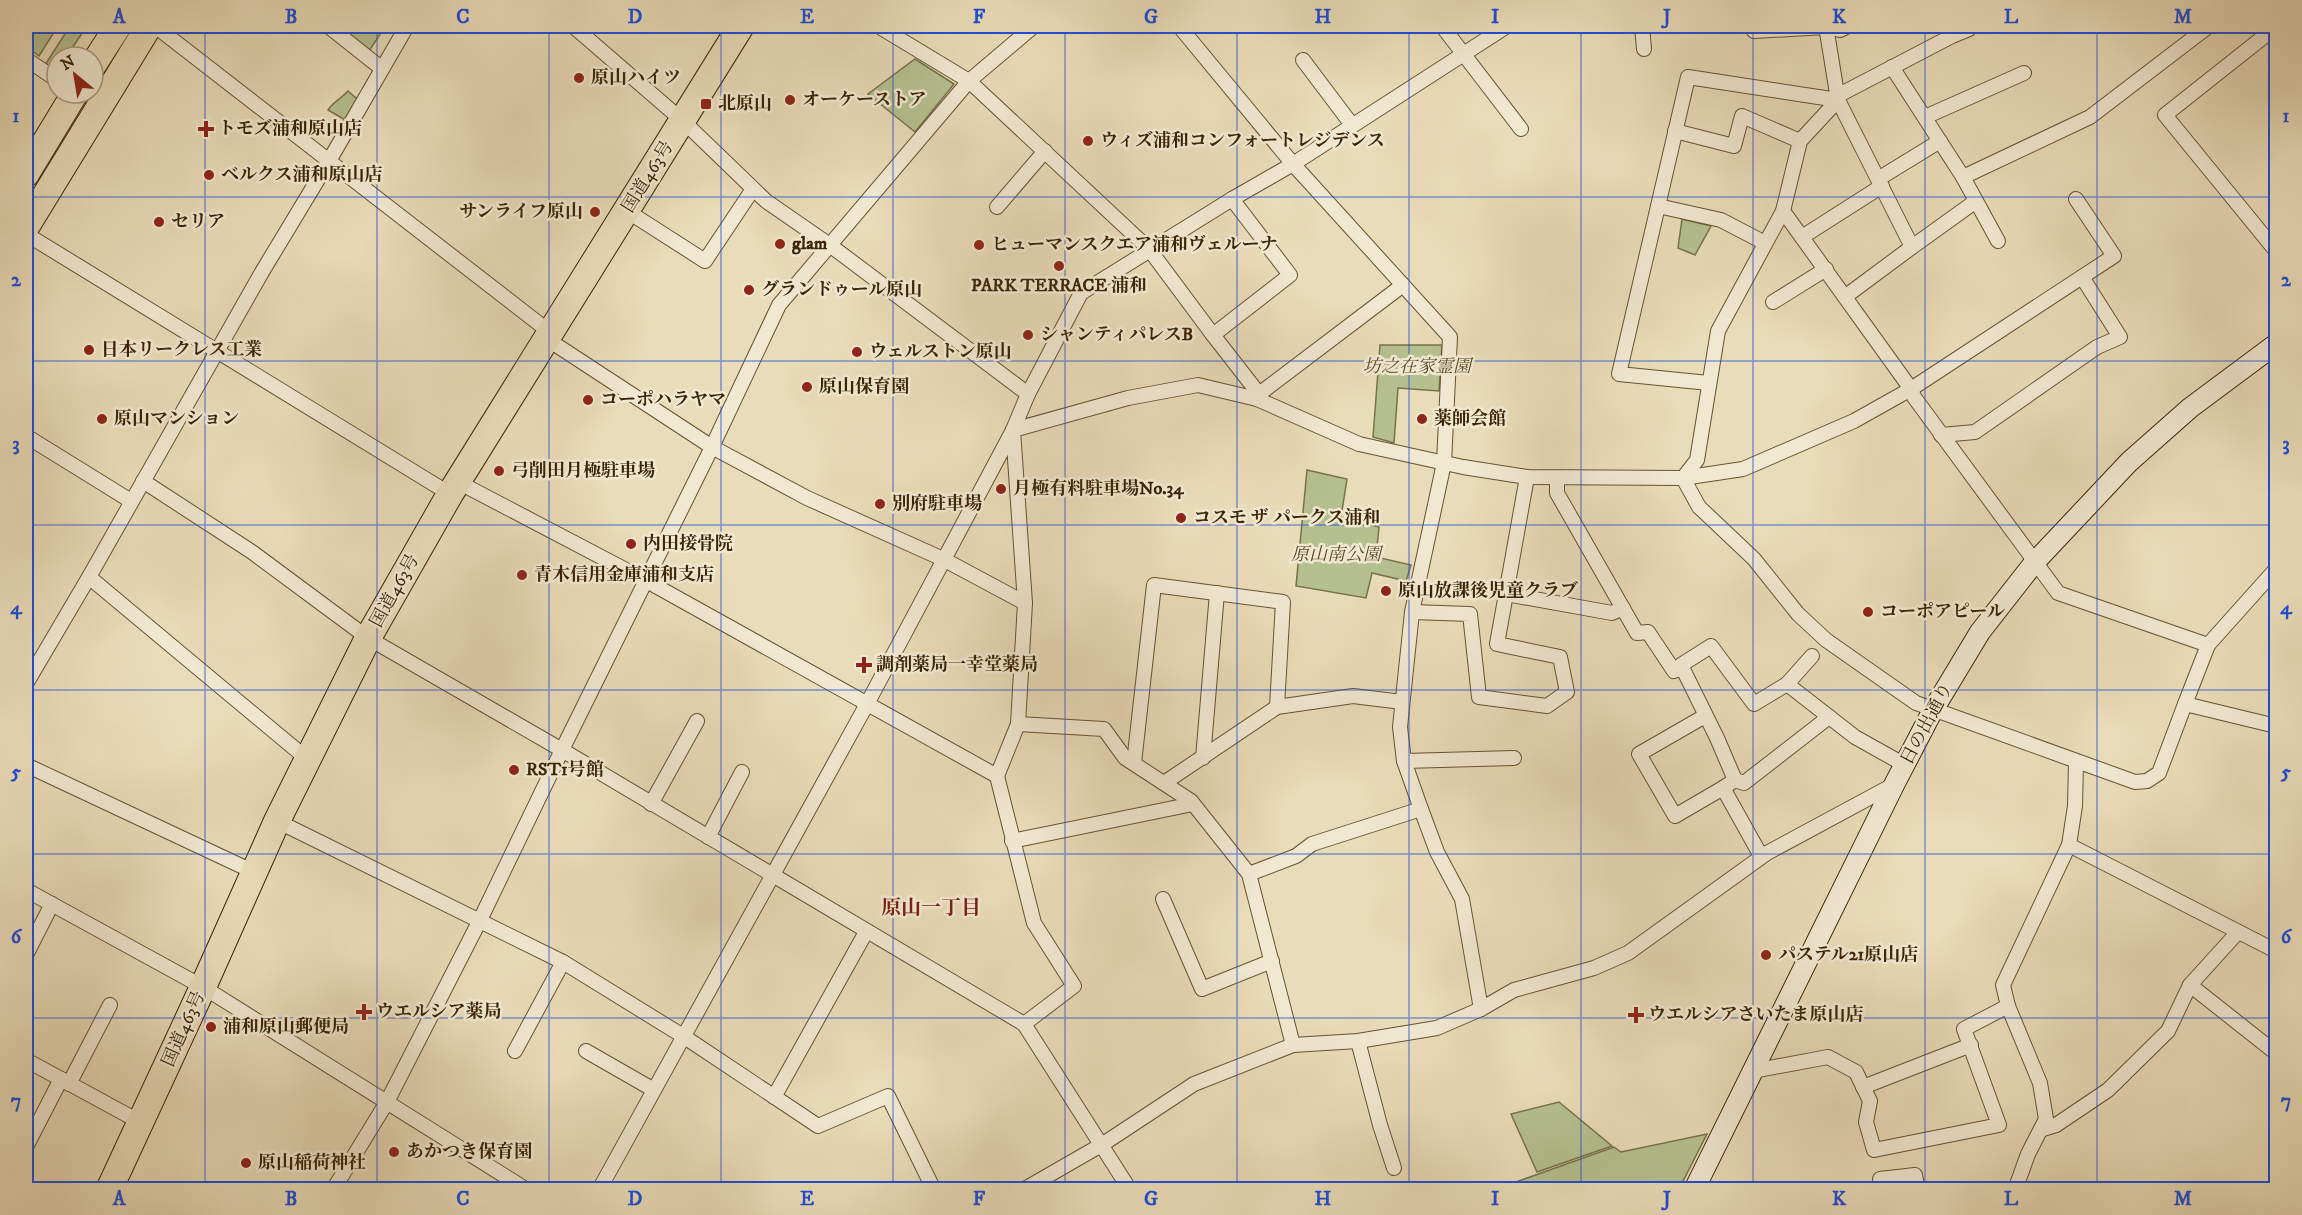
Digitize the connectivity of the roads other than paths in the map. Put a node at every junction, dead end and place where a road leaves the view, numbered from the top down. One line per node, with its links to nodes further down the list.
1 (118, 26): 20 (highway)
2 (149, 26): 29 (highway)
3 (155, 26): 42 (street)
4 (328, 26): 26 (street)
5 (407, 26): 26 (street)
6 (573, 26): 35 (street)
7 (741, 26): 35 (highway, 国道463号)
8 (878, 26): 30 (street)
9 (1034, 26): 30 (street)
10 (1179, 26): 43 (street)
11 (1442, 26): 22 (street)
12 (1507, 26): 22 (street)
13 (1642, 26): 21 (street)
14 (1826, 26): 15 (street); 19 (street); 31 (street)
15 (1848, 26)
16 (1966, 26): 25 (street)
17 (2209, 26): 45 (street)
18 (2277, 27): 63 (street)
19 (1754, 31)
20 (105, 46)
21 (1644, 49)
22 (1463, 52): 36 (street); 37 (street)
23 (26, 59): 27 (street)
24 (1304, 60): 36 (street)
25 (1893, 67): 31 (street); 34 (street)
26 (381, 68): 42 (street)
27 (45, 72)
28 (2024, 73): 34 (street)
29 (105, 74)
30 (969, 81): 41 (street); 60 (street)
31 (1838, 98): 38 (street); 39 (street); 46 (street)
32 (78, 105): 44 (highway)
33 (80, 105): 55 (highway)
34 (1924, 117): 40 (street)
35 (683, 121): 47 (street); 53 (highway, 国道463号)
36 (1352, 125): 43 (street)
37 (1521, 129)
38 (1675, 131): 39 (street); 51 (street)
39 (1800, 141): 54 (street)
40 (1940, 141): 45 (street); 46 (street)
41 (1045, 152): 52 (street); 62 (street)
42 (329, 161): 70 (street); 72 (street)
43 (1293, 164): 48 (street); 66 (street)
44 (26, 174)
45 (1963, 177): 50 (street)
46 (1880, 182): 57 (street); 61 (street)
47 (753, 189): 53 (street); 60 (street)
48 (1232, 199): 62 (street); 69 (street)
49 (2076, 199): 65 (street)
50 (1976, 201): 58 (street); 61 (street)
51 (1658, 206): 59 (street); 73 (street)
52 (998, 207)
53 (627, 211): 70 (highway, 国道463号)
54 (1783, 211): 57 (street); 59 (street)
55 (26, 227)
56 (26, 234): 72 (street)
57 (1802, 237): 64 (street)
58 (1998, 241)
59 (1765, 243): 73 (street)
60 (831, 246): 75 (street); 80 (street)
61 (1912, 247): 67 (street)
62 (1149, 249): 69 (street); 75 (street)
63 (2277, 251)
64 (1826, 269): 67 (street); 68 (street)
65 (2082, 277): 74 (street); 78 (street)
66 (1403, 285): 76 (street); 81 (street)
67 (1846, 296): 74 (street)
68 (1773, 302)
69 (1213, 335): 76 (street)
70 (549, 336): 80 (street); 86 (highway, 国道463号)
71 (2277, 344): 89 (street, 日の出通り)
72 (217, 351): 85 (street); 86 (street)
73 (1709, 383): 84 (street)
74 (1911, 389): 78 (street); 84 (street)
75 (1028, 394): 77 (street)
76 (1258, 396): 77 (street); 81 (street)
77 (1012, 430): 88 (street); 95 (street)
78 (1941, 435): 89 (street)
79 (26, 436): 87 (street)
80 (712, 447): 88 (street); 92 (street)
81 (1444, 463): 82 (street); 97 (street)
82 (1527, 477): 83 (street); 94 (street)
83 (1557, 478): 84 (street); 96 (street)
84 (1683, 478): 108 (street)
85 (143, 481): 87 (street); 98 (street)
86 (454, 488): 92 (street); 98 (highway, 国道463号)
87 (131, 501): 91 (street)
88 (943, 559): 95 (street); 105 (street)
89 (2034, 562): 99 (street); 108 (street, 日の出通り)
90 (2277, 569): 99 (street)
91 (89, 578): 102 (street); 115 (street)
92 (645, 580): 105 (street); 114 (street)
93 (1217, 593): 107 (street); 116 (street); 120 (street)
94 (1506, 594): 96 (street); 97 (street)
95 (1025, 603): 112 (street)
96 (1623, 608): 101 (street)
97 (1412, 612): 104 (street)
98 (368, 638): 114 (street); 115 (highway, 国道463号)
99 (2208, 645): 106 (street)
100 (1812, 656): 103 (street)
101 (1682, 668): 103 (street); 109 (street)
102 (26, 682)
103 (1786, 684): 110 (street)
104 (1402, 702): 107 (street); 118 (street)
105 (867, 704): 124 (street); 137 (street)
106 (2185, 704): 113 (street); 119 (street)
107 (1277, 707): 116 (street)
108 (1933, 710): 119 (street); 122 (street, 日の出通り)
109 (1705, 716): 127 (street); 127 (street)
110 (1829, 717): 122 (street); 127 (street)
111 (697, 721): 128 (street)
112 (1018, 724): 120 (street); 124 (street)
113 (2277, 726)
114 (562, 750): 128 (street); 142 (street)
115 (306, 758): 131 (highway, 国道463号)
116 (1203, 758): 125 (street)
117 (1514, 758): 118 (street)
118 (1404, 761): 130 (street)
119 (2076, 762): 134 (street)
120 (1134, 763): 125 (street)
121 (26, 765): 136 (street)
122 (1905, 765): 126 (street, 日の出通り)
123 (742, 772): 132 (street)
124 (996, 776): 133 (street)
125 (1164, 783): 129 (street)
126 (1895, 783): 135 (street); 163 (street, 日の出通り)
127 (1729, 784): 135 (street)
128 (651, 804): 132 (street)
129 (1193, 804): 133 (street); 138 (street)
130 (1421, 809): 138 (street); 153 (street)
131 (277, 820): 136 (highway, 国道463号); 142 (street)
132 (708, 837): 137 (street)
133 (1012, 841): 154 (street)
134 (2069, 845): 144 (street); 152 (street)
135 (1761, 856): 153 (street)
136 (254, 872): 150 (highway, 国道463号)
137 (773, 874): 143 (street); 155 (street)
138 (1249, 874): 147 (street)
139 (26, 890): 141 (street)
140 (1162, 898): 147 (street)
141 (52, 904): 146 (street); 150 (street)
142 (480, 920): 148 (street); 168 (street)
143 (866, 932): 154 (street); 167 (street)
144 (2238, 932): 145 (street); 149 (street)
145 (2275, 946)
146 (26, 955)
147 (1272, 961): 157 (street)
148 (563, 962): 155 (street); 159 (street)
149 (2190, 985): 161 (street); 170 (street)
150 (203, 987): 168 (street); 169 (highway, 国道463号)
151 (110, 1005): 164 (street)
152 (2008, 1006): 158 (street); 170 (street)
153 (1481, 1009): 156 (street)
154 (1024, 1024): 171 (street)
155 (683, 1036): 166 (street); 167 (street)
156 (1358, 1041): 157 (street); 173 (street)
157 (1293, 1045): 171 (street)
158 (1971, 1045): 165 (street); 165 (street)
159 (515, 1051)
160 (586, 1051): 166 (street)
161 (2277, 1053)
162 (26, 1060): 164 (street)
163 (1753, 1071): 165 (street); 182 (street, 日の出通り)
164 (65, 1081): 169 (street); 172 (street)
165 (1863, 1087)
166 (654, 1090): 178 (street)
167 (774, 1097): 179 (street)
168 (387, 1102): 176 (street); 177 (street)
169 (142, 1123): 175 (highway, 国道463号)
170 (2043, 1129): 184 (street)
171 (1103, 1144): 180 (street); 181 (street)
172 (26, 1147)
173 (1394, 1168)
174 (1880, 1179): 183 (street)
175 (109, 1190)
176 (333, 1190)
177 (527, 1190)
178 (599, 1190)
179 (934, 1190)
180 (1023, 1190)
181 (1130, 1190)
182 (1694, 1190)
183 (1918, 1190)
184 (2015, 1190)

